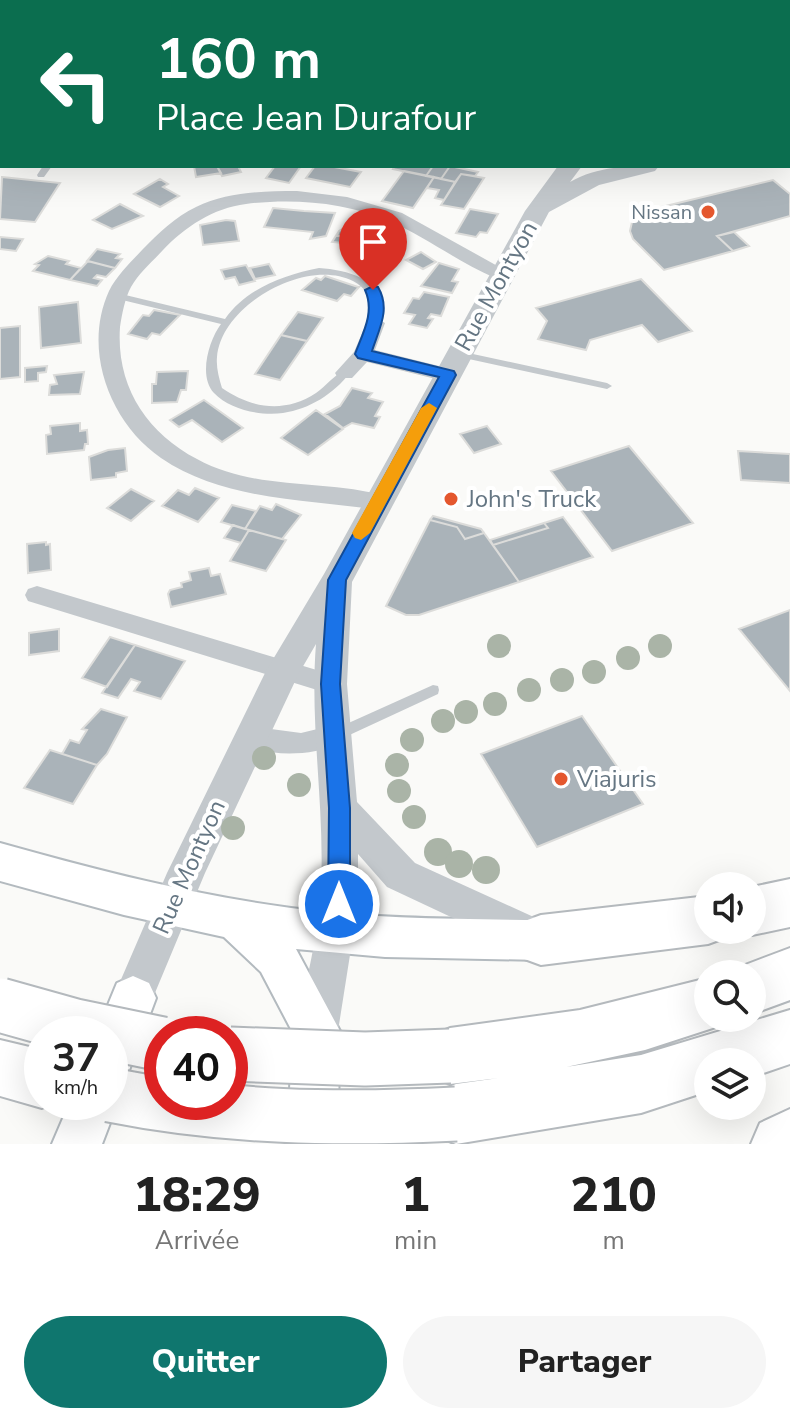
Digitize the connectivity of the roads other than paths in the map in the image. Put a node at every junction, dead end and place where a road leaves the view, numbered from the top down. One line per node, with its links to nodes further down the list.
1 (46, 168): 4 (lane)
2 (569, 168): 5 (street, Rue Montyon)
3 (626, 168): 5 (street)
4 (41, 175)
5 (537, 211): 6 (street, Rue Montyon)
6 (502, 274): 7 (street); 11 (street, Rue Montyon)
7 (117, 296): 8 (lane); 14 (street)
8 (226, 322): 9 (lane); 12 (lane)
9 (375, 323): 10 (street)
10 (363, 354): 11 (street); 12 (street)
11 (454, 364): 13 (lane); 14 (street, Rue Montyon)
12 (345, 373)
13 (607, 386)
14 (378, 502): 15 (street, Rue Montyon)
15 (337, 580): 17 (street, Rue Montyon); 18 (street, Rue Montyon)
16 (37, 595): 17 (street)
17 (283, 671): 18 (street); 21 (street, Rue Montyon)
18 (330, 684): 20 (street, Rue Montyon)
19 (433, 690): 20 (lane)
20 (334, 736): 21 (street); 22 (street, Rue Montyon)
21 (249, 737): 25 (street, Rue Montyon)
22 (339, 808): 29 (street, Rue Montyon); 30 (street)
23 (0, 862): 25 (main road)
24 (790, 903): 26 (highway)
25 (170, 908): 27 (main road); 33 (street, Rue Montyon)
26 (766, 908)
27 (236, 920): 29 (main road); 37 (main road)
28 (694, 922): 30 (highway)
29 (334, 934): 30 (main road); 37 (street, Rue Montyon)
30 (541, 940)
31 (790, 974): 32 (highway)
32 (766, 983)
33 (133, 998): 36 (main road)
34 (0, 1005): 39 (highway, bridge)
35 (694, 1008): 41 (highway, bridge)
36 (126, 1016)
37 (317, 1031): 51 (main road)
38 (790, 1037): 40 (highway)
39 (144, 1040)
40 (755, 1048)
41 (248, 1055)
42 (694, 1067): 45 (highway, bridge)
43 (0, 1068): 44 (highway)
44 (24, 1074)
45 (128, 1099)
46 (87, 1120): 49 (main road)
47 (96, 1120): 50 (main road)
48 (790, 1139): 52 (highway)
49 (77, 1144)
50 (97, 1144)
51 (312, 1144)
52 (781, 1144)

